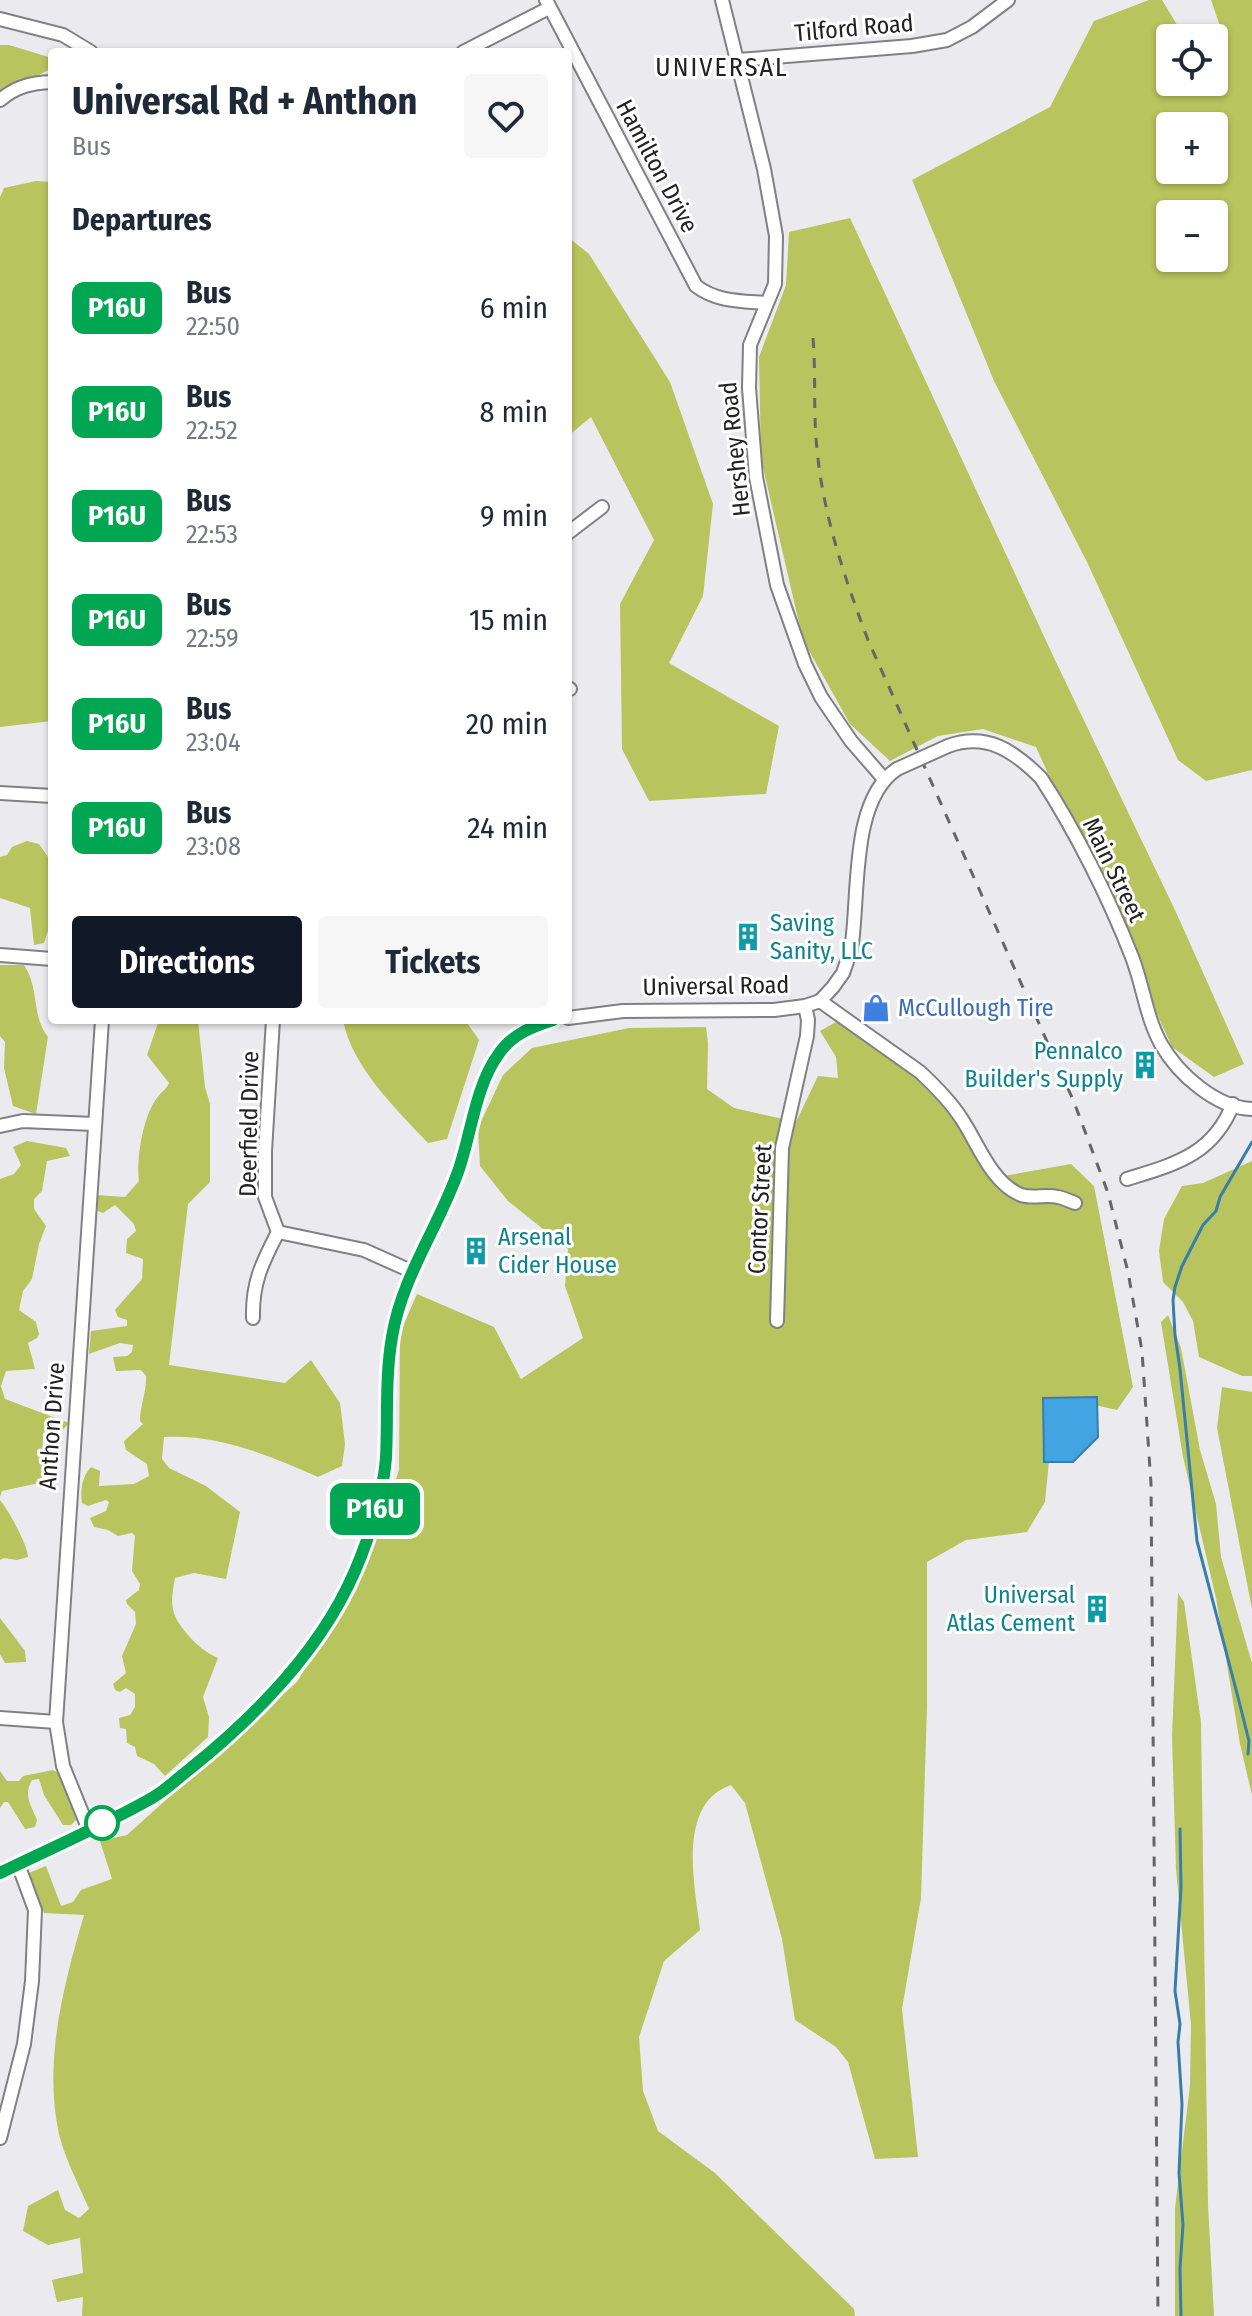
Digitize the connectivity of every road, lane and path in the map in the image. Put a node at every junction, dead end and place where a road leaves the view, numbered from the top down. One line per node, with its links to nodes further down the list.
1 (722, 0): 9 (street, Hershey Road)
2 (1008, 0): 9 (street, Tilford Road)
3 (547, 4): 6 (street); 7 (street, Hamilton Drive)
4 (0, 19): 5 (street)
5 (84, 48)
6 (470, 48)
7 (570, 48)
8 (572, 51): 12 (street, Hamilton Drive)
9 (738, 60): 12 (street, Hershey Road)
10 (48, 82): 11 (street)
11 (0, 100)
12 (766, 303): 15 (street, Hershey Road)
13 (602, 507): 14 (street)
14 (572, 530)
15 (884, 779): 20 (street, Universal Road); 26 (street, Main Street, bridge)
16 (0, 793): 17 (street)
17 (48, 796)
18 (0, 955): 19 (street)
19 (48, 959)
20 (820, 1001): 21 (street, Universal Road); 31 (street)
21 (805, 1006): 22 (street, Universal Road); 35 (street, Contor Street)
22 (572, 1017)
23 (102, 1024): 28 (street, Anthon Drive)
24 (273, 1024): 32 (street, Deerfield Drive)
25 (542, 1024): 33 (street)
26 (1233, 1104): 27 (street, Main Street); 30 (street)
27 (1252, 1109)
28 (94, 1124): 29 (street); 37 (street, Anthon Drive)
29 (0, 1126)
30 (1127, 1179)
31 (1075, 1203)
32 (278, 1232): 33 (street); 34 (street)
33 (411, 1271): 38 (street)
34 (253, 1318)
35 (777, 1321)
36 (0, 1718): 37 (street)
37 (56, 1722): 38 (street, Anthon Drive)
38 (89, 1830): 39 (street)
39 (18, 1864): 40 (street); 41 (street)
40 (0, 1873)
41 (0, 2138)

